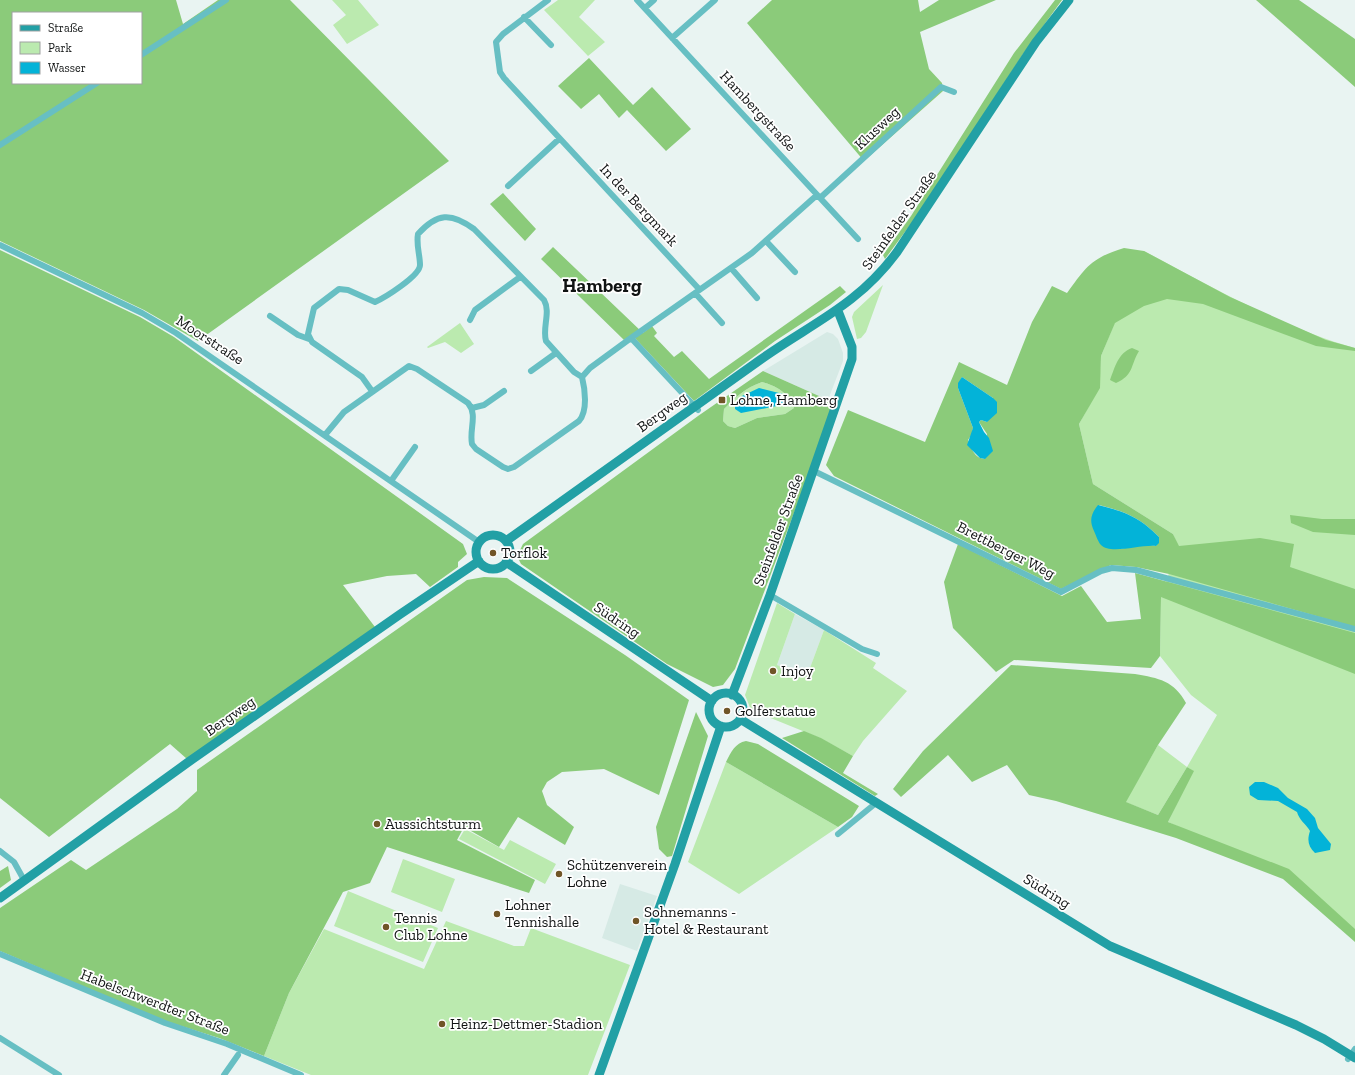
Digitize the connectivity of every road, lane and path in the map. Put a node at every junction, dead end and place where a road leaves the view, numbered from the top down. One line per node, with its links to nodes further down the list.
1 (226, 0): 11 (street)
2 (548, 0): 8 (street, In der Bergmark)
3 (638, 0): 7 (street, Hambergstraße)
4 (654, 0): 7 (street)
5 (715, 0): 9 (street)
6 (1069, 0): 26 (main road, Steinfelder Straße)
7 (645, 8): 9 (street, Hambergstraße)
8 (524, 17): 10 (street); 14 (street, In der Bergmark)
9 (672, 38): 17 (street, Hambergstraße)
10 (551, 45)
11 (142, 54)
12 (95, 84): 15 (street)
13 (954, 92): 17 (street, Klusweg)
14 (559, 139): 16 (street); 24 (street, In der Bergmark)
15 (0, 145)
16 (508, 186)
17 (818, 197): 18 (street, Hambergstraße); 19 (street)
18 (858, 239)
19 (766, 241): 21 (street); 22 (street)
20 (0, 245): 39 (street, Moorstraße)
21 (731, 268): 24 (street); 25 (street)
22 (795, 272)
23 (520, 277): 28 (street); 30 (street); 32 (street)
24 (697, 291): 29 (street, In der Bergmark); 31 (street)
25 (757, 298)
26 (838, 311): 38 (main road, Bergweg); 41 (main road, Steinfelder Straße)
27 (270, 316): 30 (street)
28 (470, 320)
29 (722, 323)
30 (309, 338): 35 (street)
31 (631, 338): 34 (street); 38 (street)
32 (556, 353): 33 (street); 34 (street)
33 (531, 372)
34 (582, 376): 37 (street)
35 (372, 391): 37 (street); 39 (street)
36 (504, 391): 37 (street)
37 (472, 408)
38 (696, 408): 43 (main road, Bergweg)
39 (325, 435): 42 (street, Moorstraße)
40 (415, 447): 42 (street)
41 (814, 471): 47 (main road, Steinfelder Straße); 48 (street, Brettberger Weg)
42 (391, 481): 44 (street, Moorstraße)
43 (506, 541): 44 (main road); 46 (main road)
44 (479, 542): 45 (main road)
45 (479, 561): 46 (main road); 57 (main road, Bergweg)
46 (506, 562): 51 (main road, Südring)
47 (770, 595): 49 (street); 50 (main road, Steinfelder Straße)
48 (1355, 629)
49 (877, 654)
50 (732, 695): 51 (main road); 52 (main road)
51 (712, 701): 53 (main road)
52 (740, 719): 53 (main road); 54 (main road, Südring)
53 (721, 726): 66 (main road)
54 (876, 803): 55 (street); 62 (main road, Südring)
55 (838, 834)
56 (0, 851): 57 (street)
57 (24, 880): 58 (main road, Bergweg)
58 (0, 898)
59 (0, 954): 65 (street, Habelschwerdter Straße)
60 (0, 1038): 63 (street)
61 (238, 1055): 64 (street)
62 (1352, 1055)
63 (59, 1075)
64 (224, 1075)
65 (301, 1075)
66 (599, 1075)

